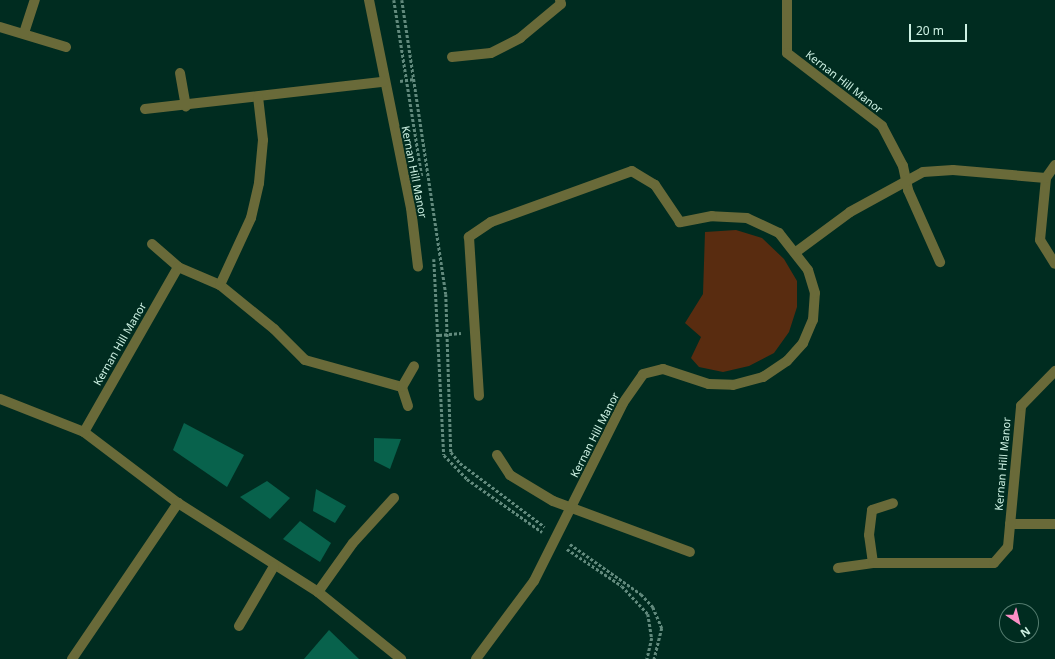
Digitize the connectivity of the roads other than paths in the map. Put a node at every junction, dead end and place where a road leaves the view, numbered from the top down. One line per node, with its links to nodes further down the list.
1 (35, 0): 6 (street)
2 (370, 0): 10 (street, Kernan Hill Manor)
3 (560, 0): 8 (street)
4 (787, 0): 16 (street, Kernan Hill Manor)
5 (0, 27): 6 (street)
6 (24, 33): 7 (street)
7 (66, 47)
8 (452, 57)
9 (180, 73): 12 (street)
10 (383, 82): 11 (street); 22 (street, Kernan Hill Manor)
11 (258, 97): 12 (street); 23 (street)
12 (186, 106): 13 (street)
13 (145, 109)
14 (1055, 165): 15 (street)
15 (1046, 178): 16 (street); 20 (street)
16 (906, 179): 18 (street); 19 (street, Kernan Hill Manor)
17 (152, 244): 21 (street)
18 (796, 252): 27 (street, Kernan Hill Manor); 35 (street, Kernan Hill Manor)
19 (940, 262)
20 (1055, 264)
21 (178, 267): 23 (street); 30 (street, Kernan Hill Manor)
22 (418, 267)
23 (220, 285): 26 (street)
24 (414, 366): 26 (street)
25 (1055, 371): 36 (street, Kernan Hill Manor)
26 (402, 387): 29 (street)
27 (479, 396)
28 (0, 399): 30 (street)
29 (408, 406)
30 (84, 432): 33 (street)
31 (497, 455): 35 (street)
32 (394, 498): 42 (street)
33 (178, 503): 40 (street); 44 (street)
34 (893, 503): 39 (street)
35 (573, 506): 38 (street); 46 (street, Kernan Hill Manor)
36 (1010, 524): 37 (street, Kernan Hill Manor); 39 (street, Kernan Hill Manor)
37 (1055, 524)
38 (690, 552)
39 (873, 563): 41 (street, Kernan Hill Manor)
40 (274, 566): 42 (street); 43 (street)
41 (838, 568)
42 (318, 592): 45 (street)
43 (240, 626)
44 (72, 659)
45 (401, 659)
46 (476, 659)

